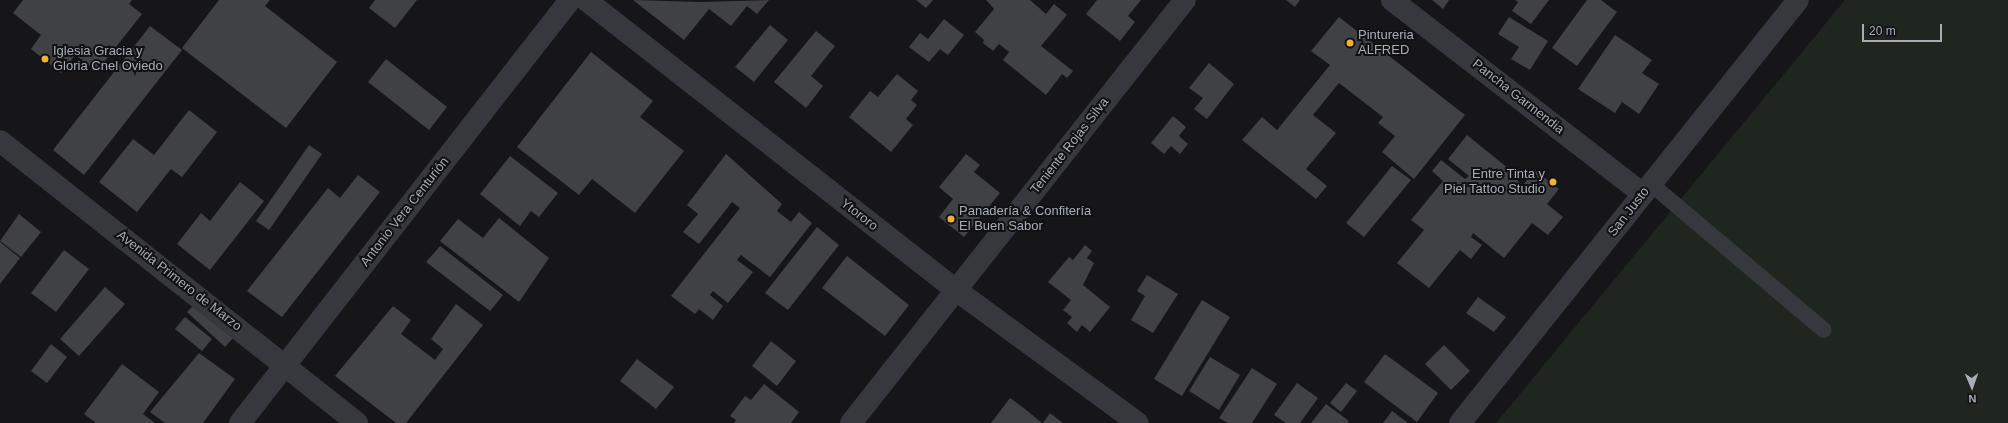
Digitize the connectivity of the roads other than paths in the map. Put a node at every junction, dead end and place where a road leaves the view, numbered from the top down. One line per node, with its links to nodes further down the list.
1 (570, 0): 10 (street, Antonio Vera Centurión)
2 (586, 0): 8 (street, Ytororo)
3 (1185, 0): 8 (street, Teniente Rojas Silva)
4 (1392, 0): 7 (street, Pancha Garmendia)
5 (1798, 0): 7 (street, San Justo)
6 (0, 141): 10 (street, Avenida Primero de Marzo)
7 (1647, 189): 9 (lane); 15 (street, San Justo)
8 (956, 290): 13 (street, Teniente Rojas Silva); 14 (street, Ytororo)
9 (1824, 330)
10 (285, 365): 11 (street, Antonio Vera Centurión); 12 (street, Avenida Primero de Marzo)
11 (240, 423)
12 (357, 423)
13 (851, 423)
14 (1138, 423)
15 (1460, 423)

